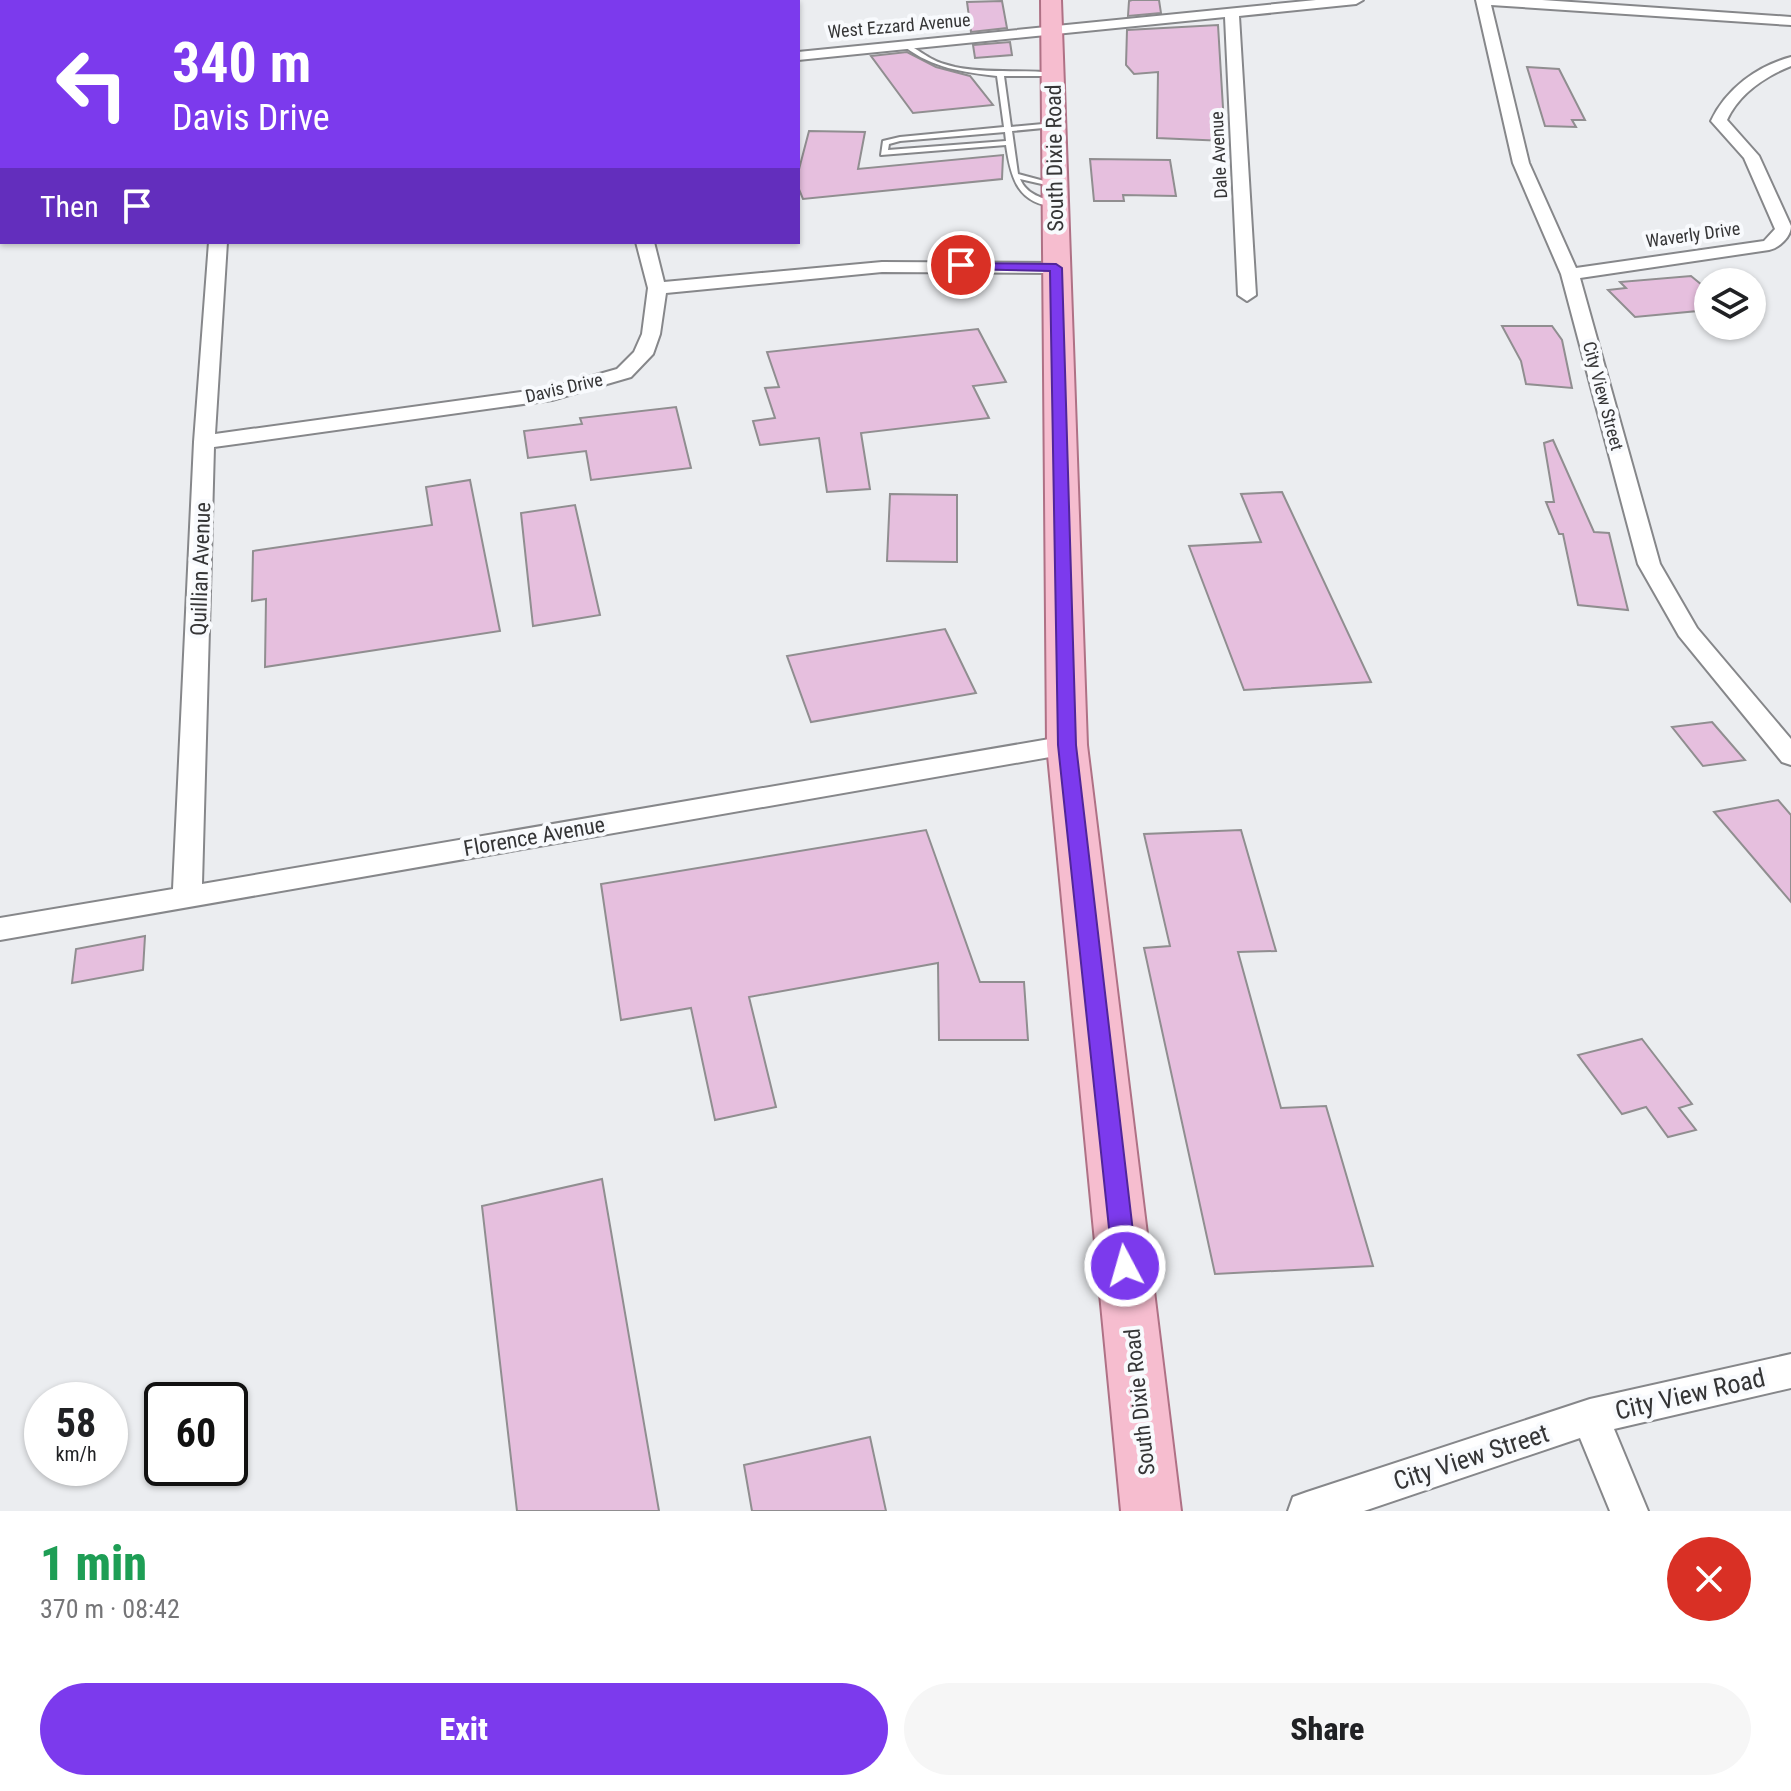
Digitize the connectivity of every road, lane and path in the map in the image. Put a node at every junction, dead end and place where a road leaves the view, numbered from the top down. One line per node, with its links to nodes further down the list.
1 (1356, 0): 3 (street, West Ezzard Avenue)
2 (1483, 0): 5 (street); 19 (street, City View Street)
3 (1232, 14): 4 (street, West Ezzard Avenue); 21 (street, Dale Avenue)
4 (1052, 16): 6 (street, West Ezzard Avenue); 10 (main road, South Dixie Road)
5 (1791, 21)
6 (907, 46): 7 (street, West Ezzard Avenue); 9 (lane)
7 (800, 56)
8 (1791, 61): 19 (street, Waverly Drive)
9 (1000, 74): 10 (lane); 12 (lane)
10 (1053, 74): 11 (main road, South Dixie Road)
11 (1054, 125): 12 (lane); 15 (main road, South Dixie Road)
12 (1009, 129): 13 (lane); 13 (lane)
13 (1008, 143): 14 (lane)
14 (1015, 175): 15 (lane); 15 (lane)
15 (1055, 195): 18 (main road, South Dixie Road)
16 (218, 244): 22 (street, Quillian Avenue)
17 (646, 244): 20 (street)
18 (1056, 268): 20 (street); 23 (main road, South Dixie Road)
19 (1570, 274): 24 (street, City View Street)
20 (657, 288): 22 (street, Davis Drive)
21 (1247, 295)
22 (204, 442): 25 (street, Quillian Avenue)
23 (1067, 745): 25 (street, Florence Avenue); 29 (main road, South Dixie Road)
24 (1791, 756)
25 (187, 896): 26 (street, Florence Avenue)
26 (0, 929)
27 (1791, 1371): 28 (street, City View Road)
28 (1590, 1417): 30 (street, City View Street); 31 (street)
29 (1151, 1511)
30 (1307, 1511)
31 (1629, 1511)

